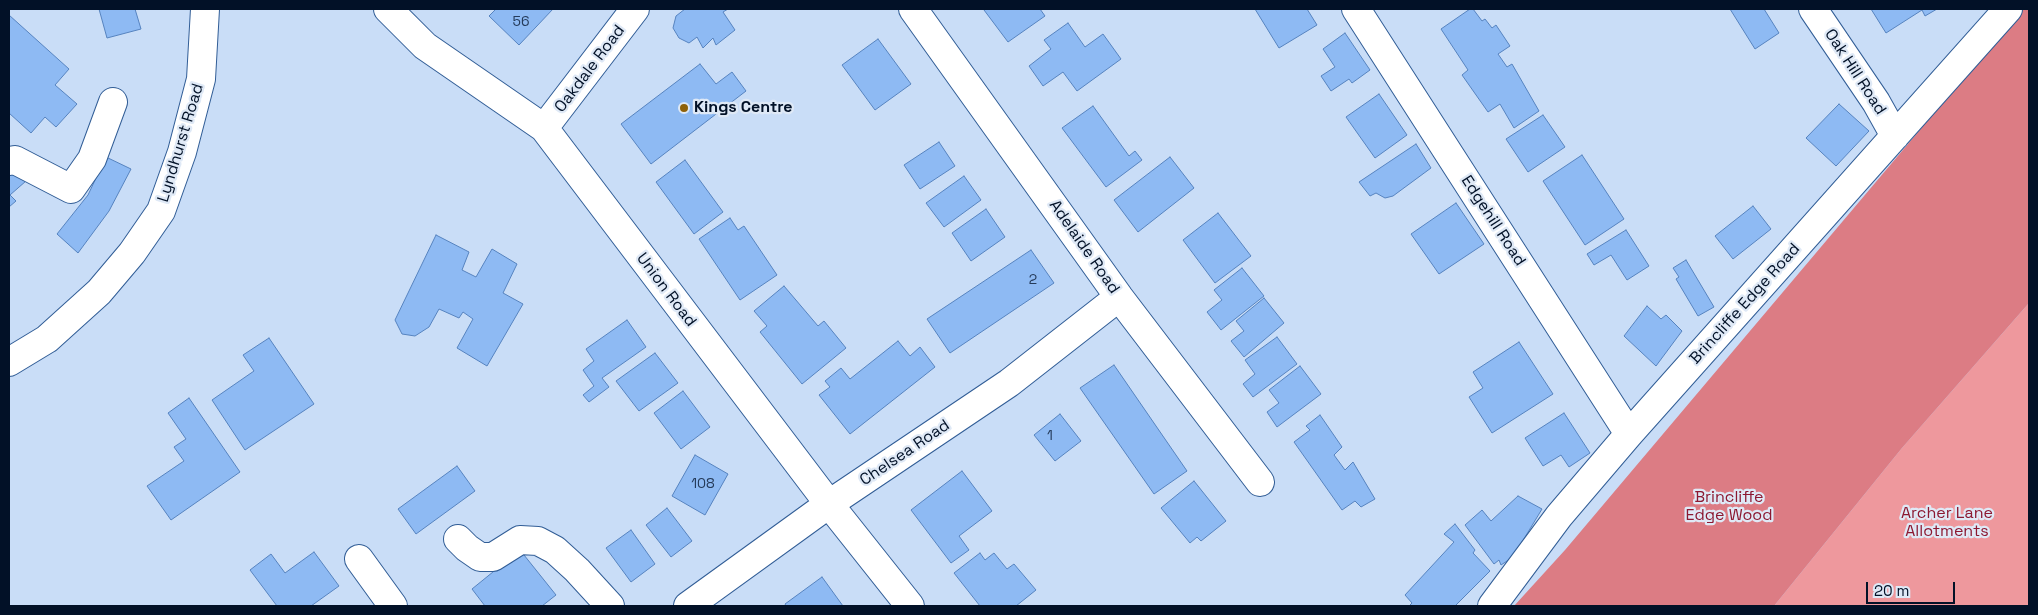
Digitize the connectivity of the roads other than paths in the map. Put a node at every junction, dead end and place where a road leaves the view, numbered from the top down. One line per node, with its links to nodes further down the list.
1 (205, 9): 13 (street, Lyndhurst Road)
2 (388, 9): 9 (street, Union Road)
3 (635, 9): 9 (street, Oakdale Road)
4 (913, 9): 12 (street, Adelaide Road)
5 (1356, 9): 14 (street, Edgehill Road)
6 (1813, 9): 10 (street, Oak Hill Road)
7 (2008, 9): 10 (street, Brincliffe Edge Road)
8 (114, 102): 11 (street)
9 (544, 128): 16 (street, Union Road)
10 (1896, 136): 14 (street, Brincliffe Edge Road)
11 (9, 161)
12 (1120, 297): 15 (street, Adelaide Road); 16 (street, Chelsea Road)
13 (9, 362)
14 (1629, 434): 23 (street, Brincliffe Edge Road)
15 (1260, 482)
16 (829, 504): 21 (street, Chelsea Road); 22 (street, Union Road)
17 (458, 539): 20 (street)
18 (359, 559): 19 (street)
19 (393, 606)
20 (610, 606)
21 (688, 606)
22 (910, 606)
23 (1492, 606)

